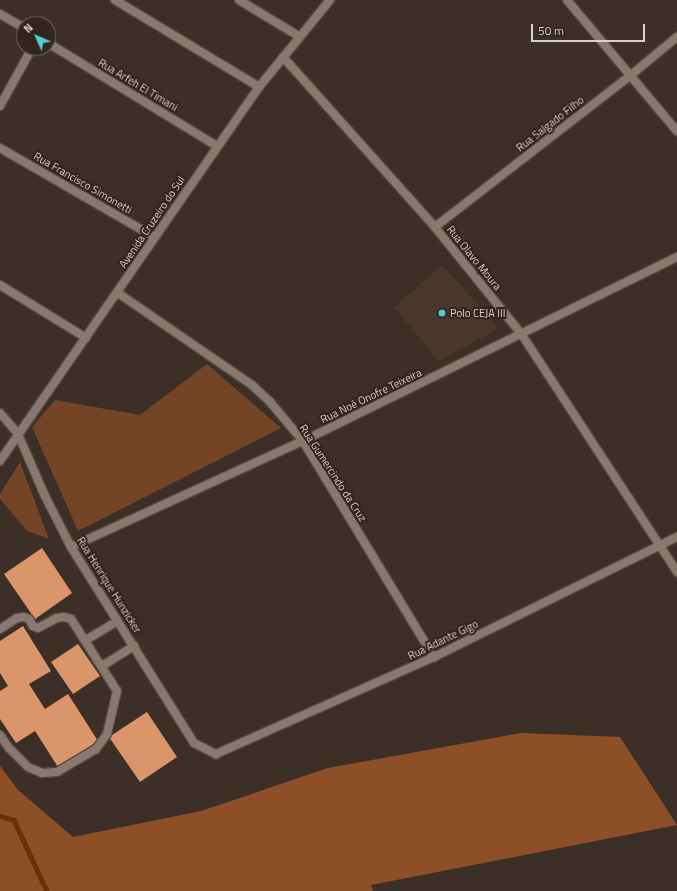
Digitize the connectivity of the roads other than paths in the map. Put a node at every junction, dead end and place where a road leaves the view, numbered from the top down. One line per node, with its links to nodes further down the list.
1 (114, 0): 13 (street)
2 (239, 0): 7 (street)
3 (330, 0): 7 (street, Avenida Cruzeiro do Sul)
4 (567, 0): 12 (street)
5 (0, 14): 6 (street)
6 (16, 23)
7 (300, 37): 11 (street, Avenida Cruzeiro do Sul)
8 (677, 37): 12 (street, Rua Salgado Filho)
9 (56, 48): 16 (street, Rua Arfeh El Timani)
10 (28, 56): 14 (street)
11 (283, 57): 13 (street, Avenida Cruzeiro do Sul); 18 (street, Rua Olavo Moura)
12 (631, 75): 15 (street); 18 (street, Rua Salgado Filho)
13 (259, 87): 16 (street, Avenida Cruzeiro do Sul)
14 (0, 106)
15 (677, 132)
16 (217, 146): 19 (street, Avenida Cruzeiro do Sul)
17 (0, 148): 19 (street, Rua Francisco Simonetti)
18 (435, 227): 23 (street, Rua Olavo Moura)
19 (154, 237): 22 (street, Avenida Cruzeiro do Sul)
20 (677, 257): 23 (street, Rua Noé Onofre Teixeira)
21 (0, 285): 24 (street)
22 (118, 293): 24 (street, Avenida Cruzeiro do Sul); 27 (street, Rua Gumercindo da Cruz)
23 (522, 335): 27 (street, Rua Noé Onofre Teixeira); 30 (street, Rua Olavo Moura)
24 (86, 338): 26 (street, Avenida Cruzeiro do Sul)
25 (0, 414): 26 (street, Rua Henrique Hunzicker)
26 (18, 434): 28 (street, Avenida Cruzeiro do Sul); 31 (street, Rua Henrique Hunzicker)
27 (303, 441): 31 (street, Rua Noé Onofre Teixeira); 37 (street, Rua Gumercindo da Cruz)
28 (0, 461)
29 (677, 537): 30 (street, Rua Adante Gigo)
30 (660, 545): 32 (street, Rua Olavo Moura); 37 (street, Rua Adante Gigo)
31 (71, 547): 33 (street, Rua Henrique Hunzicker)
32 (677, 572)
33 (118, 621): 35 (street); 36 (street, Rua Henrique Hunzicker)
34 (0, 629): 35 (street)
35 (86, 640): 38 (street)
36 (134, 646): 38 (street); 40 (street, Rua Henrique Hunzicker)
37 (434, 657): 40 (street, Rua Adante Gigo)
38 (102, 666): 39 (street)
39 (0, 735)
40 (216, 754)

